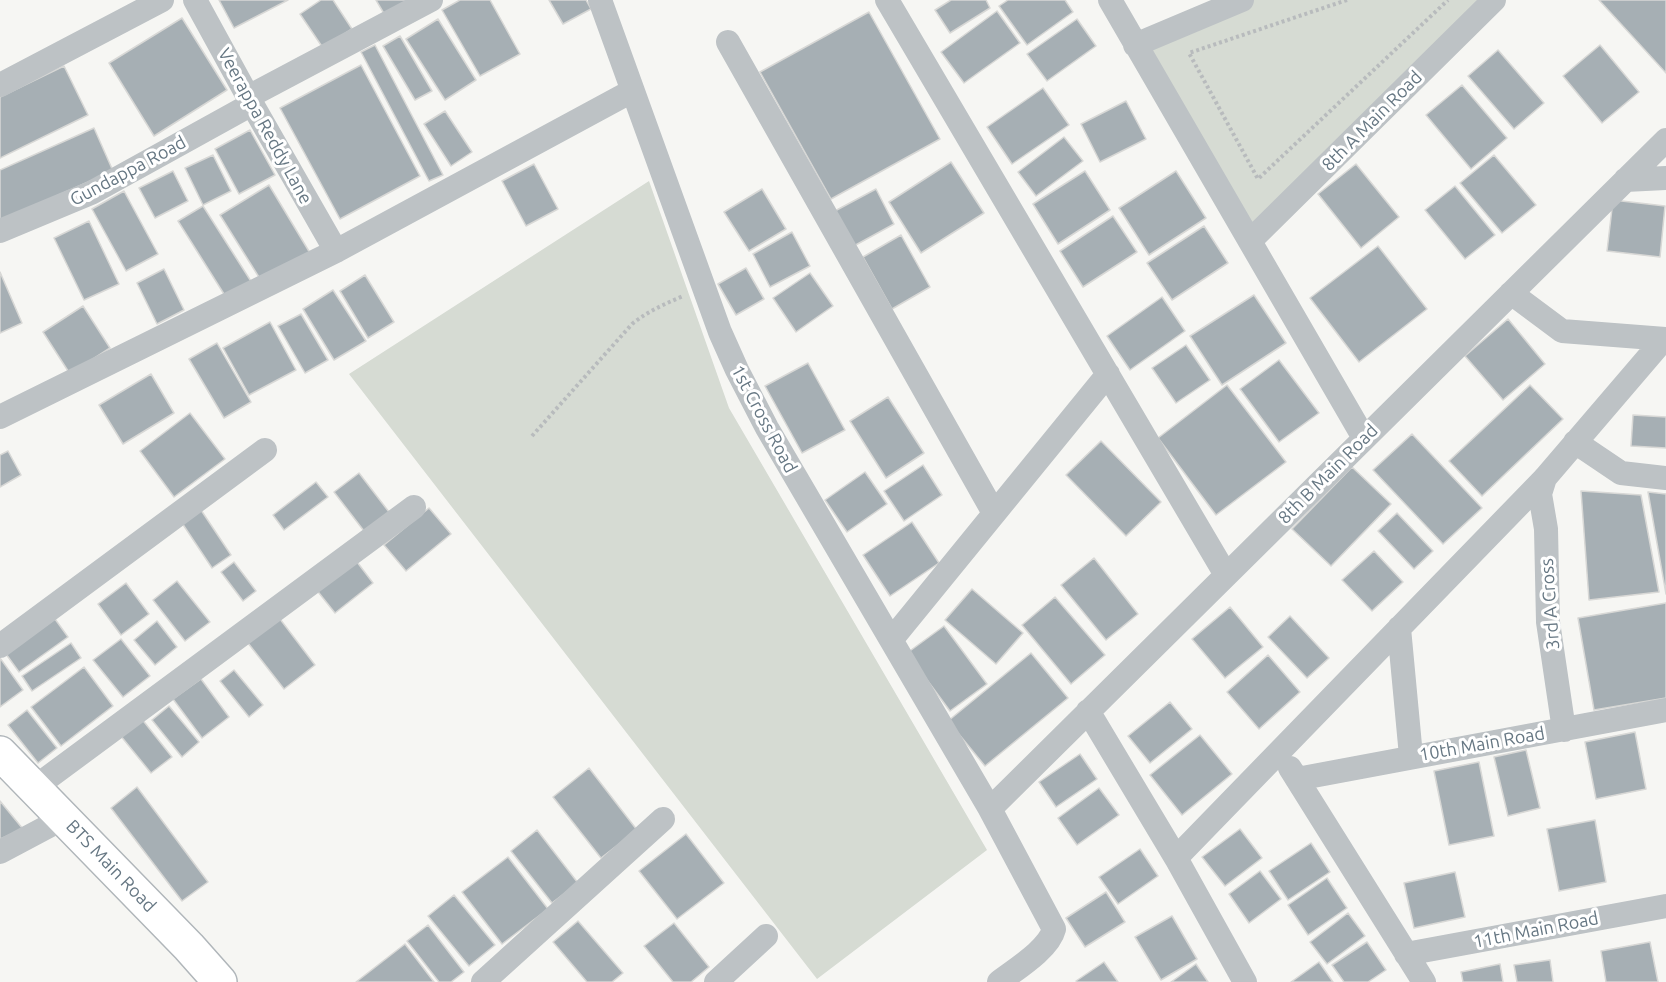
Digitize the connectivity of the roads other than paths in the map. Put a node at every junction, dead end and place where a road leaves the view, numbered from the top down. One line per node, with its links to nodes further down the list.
1 (162, 0): 11 (street)
2 (195, 0): 13 (street, Veerappa Reddy Lane)
3 (431, 0): 13 (street, Gundappa Road)
4 (600, 0): 12 (street, 1st Cross Road)
5 (887, 0): 22 (street)
6 (1110, 0): 10 (street)
7 (1242, 0): 10 (street)
8 (1494, 0): 18 (street, 8th A Main Road)
9 (728, 42): 30 (street)
10 (1135, 45): 18 (street)
11 (2, 79)
12 (632, 91): 19 (street); 33 (street, 1st Cross Road)
13 (250, 100): 17 (street, Gundappa Road); 19 (street, Veerappa Reddy Lane)
14 (1666, 140): 16 (street, 8th B Main Road)
15 (1666, 178): 16 (street)
16 (1625, 180): 20 (street, 8th B Main Road)
17 (0, 231)
18 (1250, 241): 24 (street)
19 (336, 251): 23 (street)
20 (1511, 293): 21 (street); 24 (street, 8th B Main Road)
21 (1665, 339): 25 (street)
22 (1108, 374): 30 (street); 31 (street)
23 (0, 417)
24 (1364, 438): 31 (street, 8th B Main Road)
25 (1575, 442): 27 (street); 28 (street)
26 (265, 450): 34 (street)
27 (1545, 478): 32 (street); 37 (street, 3rd A Cross)
28 (1666, 478)
29 (414, 507): 42 (street)
30 (994, 513): 33 (street)
31 (1226, 574): 36 (street, 8th B Main Road)
32 (1399, 628): 38 (street); 40 (street)
33 (892, 639): 43 (street, 1st Cross Road)
34 (0, 646)
35 (1666, 710): 37 (street, 10th Main Road)
36 (1088, 711): 43 (street, 8th B Main Road); 47 (street)
37 (1564, 730): 40 (street, 10th Main Road)
38 (1280, 751): 41 (street); 47 (street)
39 (0, 753): 42 (street, BTS Main Road)
40 (1411, 756): 41 (street, 10th Main Road)
41 (1297, 779): 50 (street)
42 (34, 788): 44 (street, BTS Main Road)
43 (990, 809): 54 (street, 1st Cross Road)
44 (64, 818): 46 (street); 51 (street, BTS Main Road)
45 (663, 819): 52 (street)
46 (0, 852)
47 (1176, 858): 55 (street)
48 (1666, 906): 50 (street, 11th Main Road)
49 (766, 936): 53 (street)
50 (1406, 954): 56 (street)
51 (220, 982)
52 (483, 982)
53 (716, 982)
54 (999, 982)
55 (1245, 982)
56 (1424, 982)

